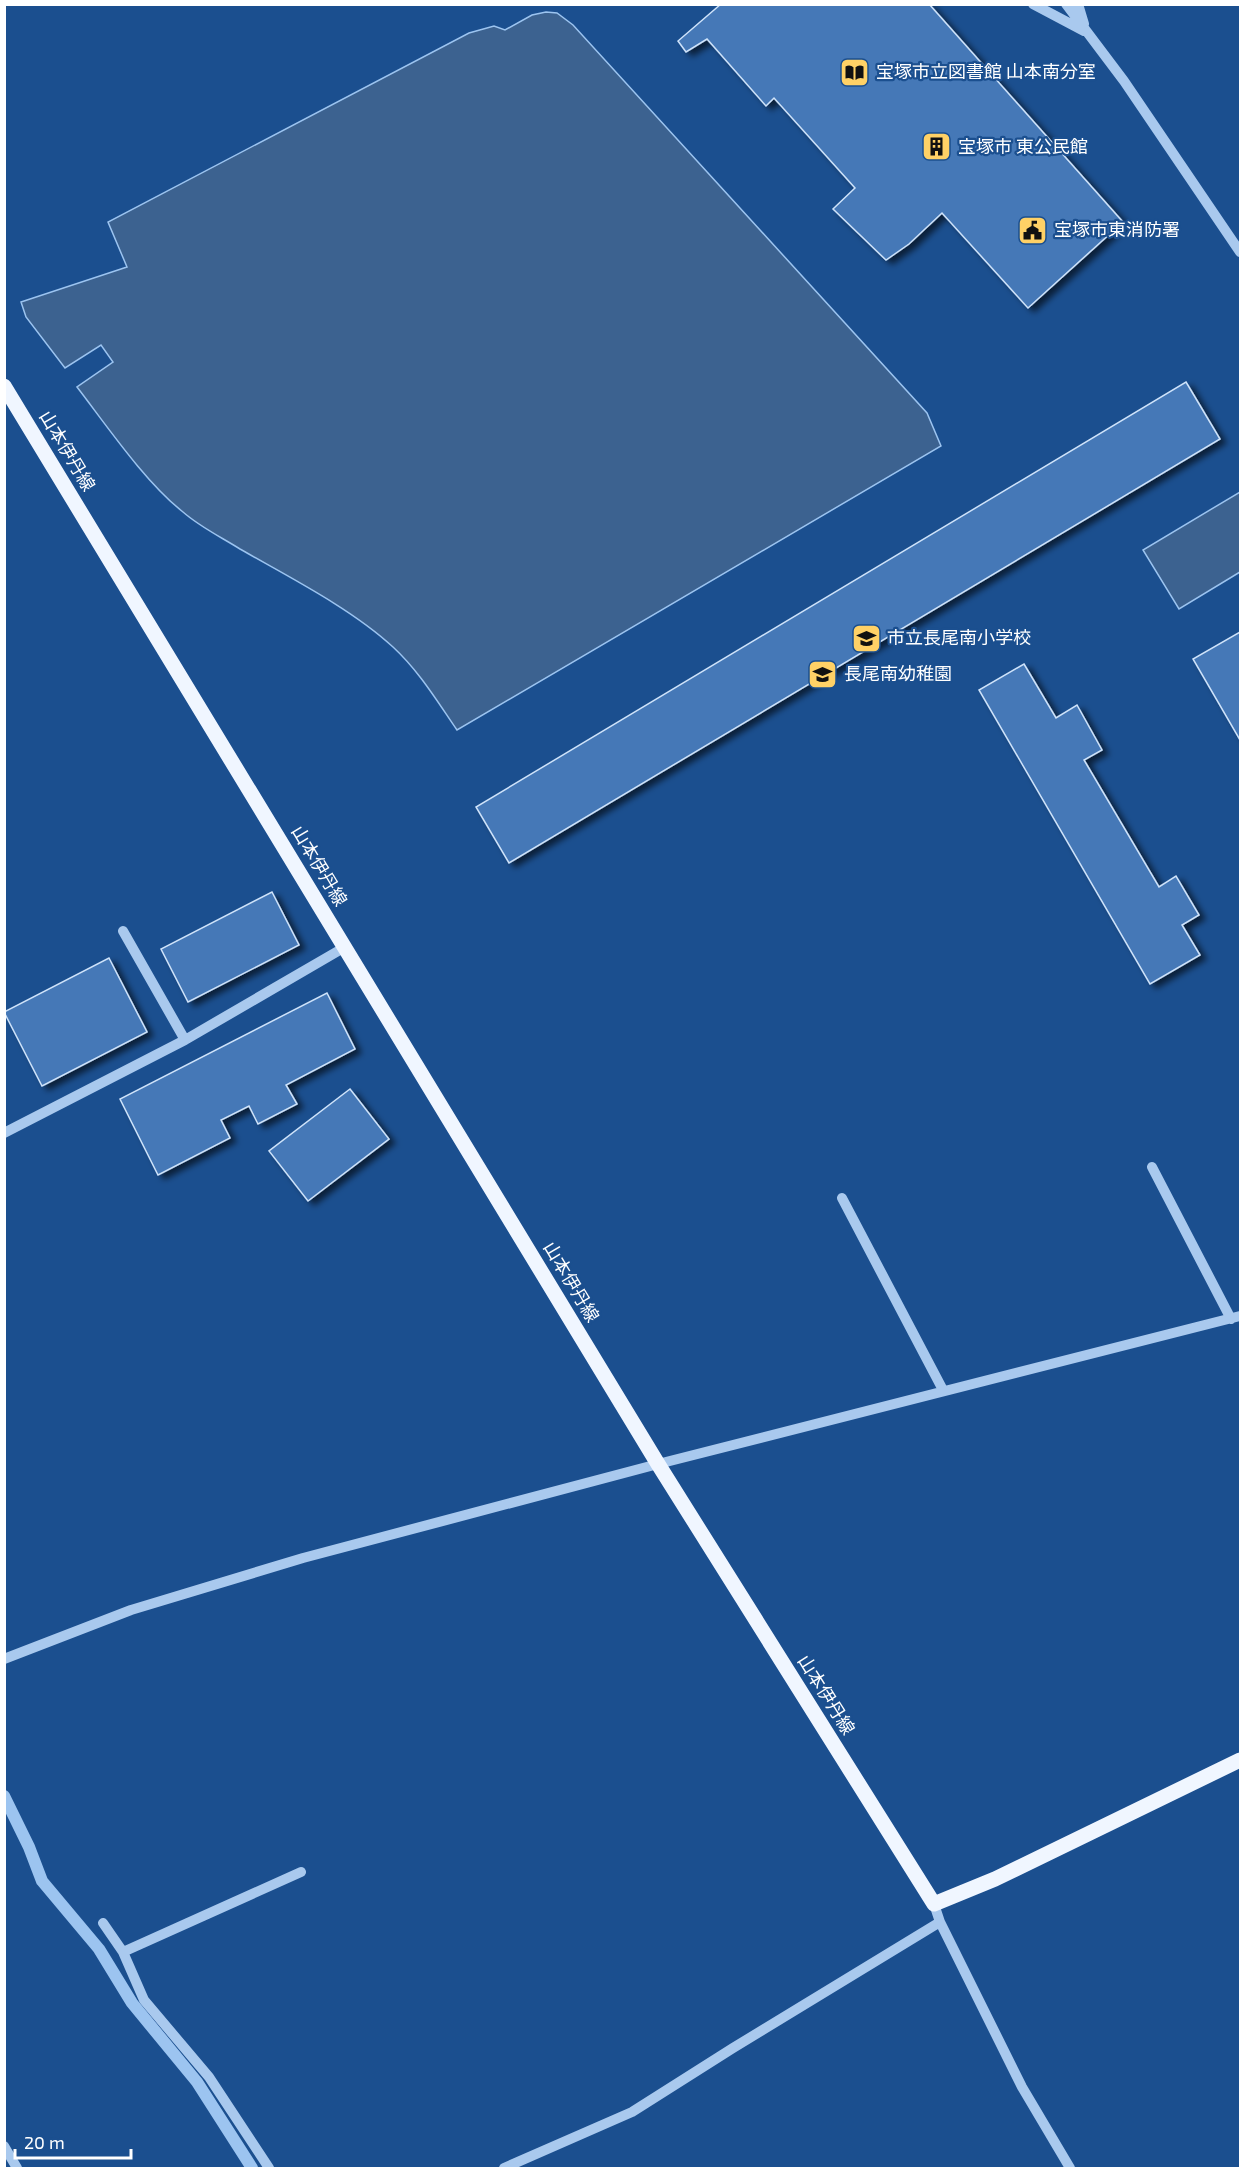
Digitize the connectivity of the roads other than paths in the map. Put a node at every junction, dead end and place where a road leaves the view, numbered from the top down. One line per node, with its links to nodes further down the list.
1 (1033, 4): 4 (street)
2 (1066, 4): 4 (street)
3 (1078, 4): 4 (street)
4 (1087, 32): 5 (street)
5 (1240, 252)
6 (4, 386): 8 (main road, 山本伊丹線)
7 (123, 931): 9 (street)
8 (345, 947): 9 (street); 15 (main road, 山本伊丹線)
9 (185, 1040): 10 (street)
10 (4, 1133)
11 (1152, 1167): 13 (street)
12 (842, 1198): 14 (street)
13 (1236, 1317): 14 (street)
14 (943, 1390): 15 (street)
15 (658, 1464): 16 (street); 19 (main road, 山本伊丹線)
16 (4, 1659)
17 (1240, 1760): 19 (main road)
18 (301, 1872): 22 (street)
19 (934, 1904): 20 (street)
20 (940, 1922): 26 (street); 27 (street)
21 (103, 1923): 22 (street)
22 (123, 1952): 25 (street)
23 (4, 2146): 24 (street)
24 (17, 2169)
25 (269, 2169)
26 (504, 2169)
27 (1070, 2169)

